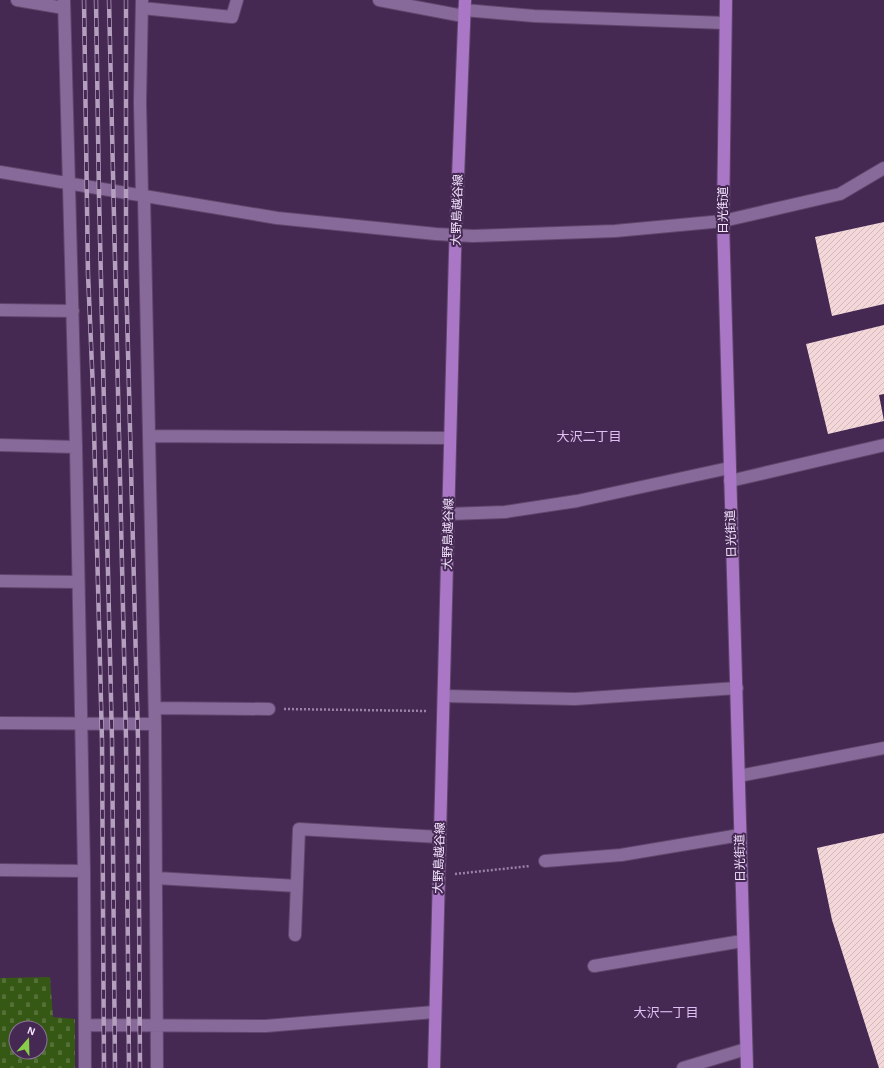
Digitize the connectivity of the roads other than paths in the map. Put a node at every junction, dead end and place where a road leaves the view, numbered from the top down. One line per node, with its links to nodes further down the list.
1 (17, 0): 5 (street)
2 (237, 0): 6 (street)
3 (379, 0): 7 (street)
4 (726, 0): 8 (main road, 日光街道)
5 (64, 4): 11 (street)
6 (142, 4): 12 (street)
7 (464, 9): 8 (street); 14 (main road, 大野島越谷線)
8 (725, 23): 13 (main road, 日光街道)
9 (884, 168): 13 (street)
10 (0, 172): 11 (street)
11 (70, 184): 12 (street); 16 (street)
12 (143, 196): 14 (street); 17 (street)
13 (723, 221): 14 (street); 22 (main road, 日光街道)
14 (456, 236): 18 (main road, 大野島越谷線)
15 (0, 310): 16 (street)
16 (73, 312): 21 (street)
17 (150, 436): 18 (street); 29 (street)
18 (450, 438): 24 (main road, 大野島越谷線)
19 (0, 445): 21 (street)
20 (884, 445): 23 (street)
21 (76, 447): 26 (street)
22 (729, 468): 23 (main road, 日光街道); 24 (street)
23 (730, 481): 27 (main road, 日光街道)
24 (448, 514): 28 (main road, 大野島越谷線)
25 (0, 581): 26 (street)
26 (78, 582): 32 (street)
27 (737, 688): 28 (street); 35 (main road, 日光街道)
28 (444, 696): 37 (main road, 大野島越谷線)
29 (155, 708): 30 (street); 33 (street)
30 (270, 709)
31 (0, 723): 32 (street)
32 (81, 724): 33 (street); 40 (street)
33 (155, 724): 41 (street)
34 (884, 748): 35 (street)
35 (739, 776): 36 (main road, 日光街道)
36 (740, 835): 38 (street); 44 (main road, 日光街道)
37 (439, 837): 42 (street); 46 (main road, 大野島越谷線)
38 (545, 861)
39 (0, 870): 40 (street)
40 (84, 871): 47 (street)
41 (156, 878): 42 (street); 48 (street)
42 (297, 886): 43 (street)
43 (295, 935)
44 (742, 941): 45 (street); 49 (main road, 日光街道)
45 (594, 966)
46 (434, 1012): 48 (street); 52 (main road, 大野島越谷線)
47 (85, 1025): 48 (street); 50 (street)
48 (157, 1026): 51 (street)
49 (746, 1049): 53 (street); 54 (main road, 日光街道)
50 (85, 1068)
51 (157, 1068)
52 (434, 1068)
53 (683, 1068)
54 (747, 1068)

